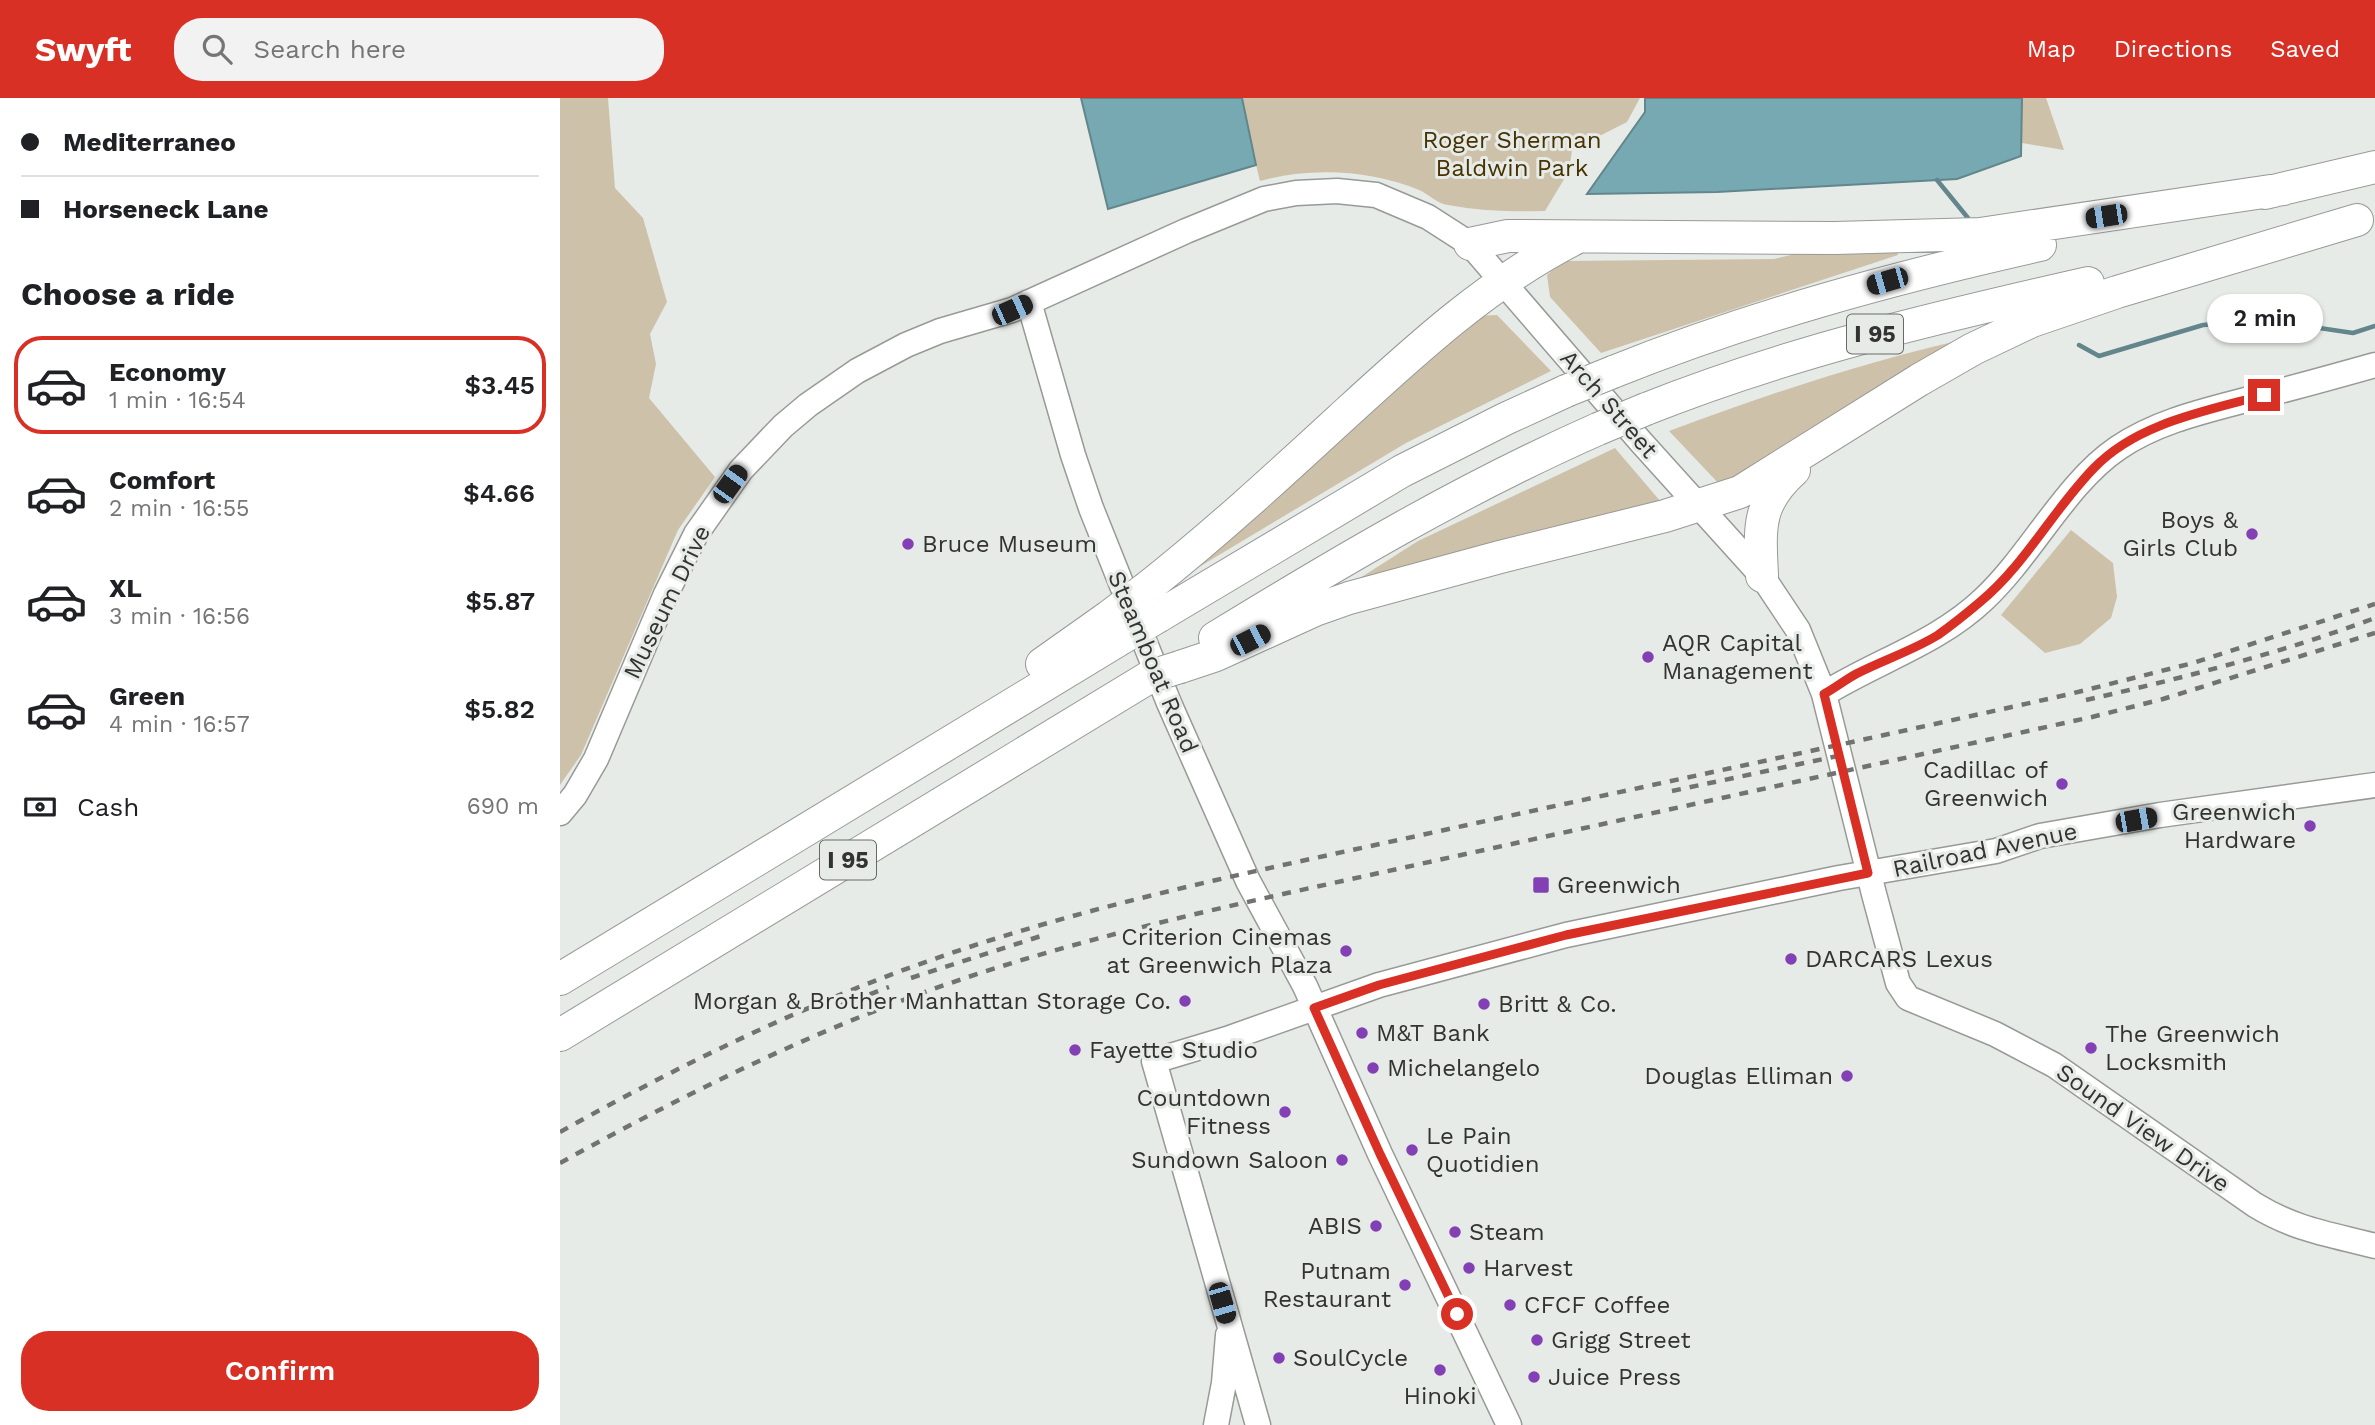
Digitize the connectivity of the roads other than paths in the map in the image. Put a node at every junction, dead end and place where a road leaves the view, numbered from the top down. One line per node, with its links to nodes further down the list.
1 (2375, 167): 3 (highway)
2 (2366, 218): 7 (highway, I 95)
3 (2083, 228): 4 (highway); 13 (highway, I 95, bridge)
4 (1577, 237): 5 (highway); 6 (highway)
5 (1470, 244): 6 (main road, Arch Street); 8 (main road, Arch Street)
6 (1503, 284): 11 (main road, Arch Street); 13 (highway)
7 (2113, 285): 10 (highway); 14 (highway, I 95, bridge)
8 (1029, 302): 17 (main road, Museum Drive); 21 (main road, Steamboat Road)
9 (2375, 365): 15 (main road)
10 (1872, 409): 11 (highway); 12 (highway)
11 (1700, 507): 12 (main road, Arch Street); 14 (highway)
12 (1762, 576): 15 (main road, Arch Street)
13 (1153, 601): 19 (highway, I 95, bridge)
14 (1161, 672): 22 (highway, I 95)
15 (1824, 694): 18 (main road, Arch Street)
16 (2375, 785): 18 (main road, Railroad Avenue)
17 (560, 813)
18 (1868, 873): 20 (main road, Arch Street); 21 (main road, Railroad Avenue)
19 (560, 979)
20 (1914, 1001): 23 (main road, Sound View Drive)
21 (1314, 1008): 24 (main road, Railroad Avenue); 28 (main road, Steamboat Road)
22 (560, 1035)
23 (2375, 1245)
24 (1229, 1327): 25 (main road); 27 (main road)
25 (1216, 1425)
26 (1226, 1425): 27 (main road)
27 (1256, 1425)
28 (1509, 1425)

